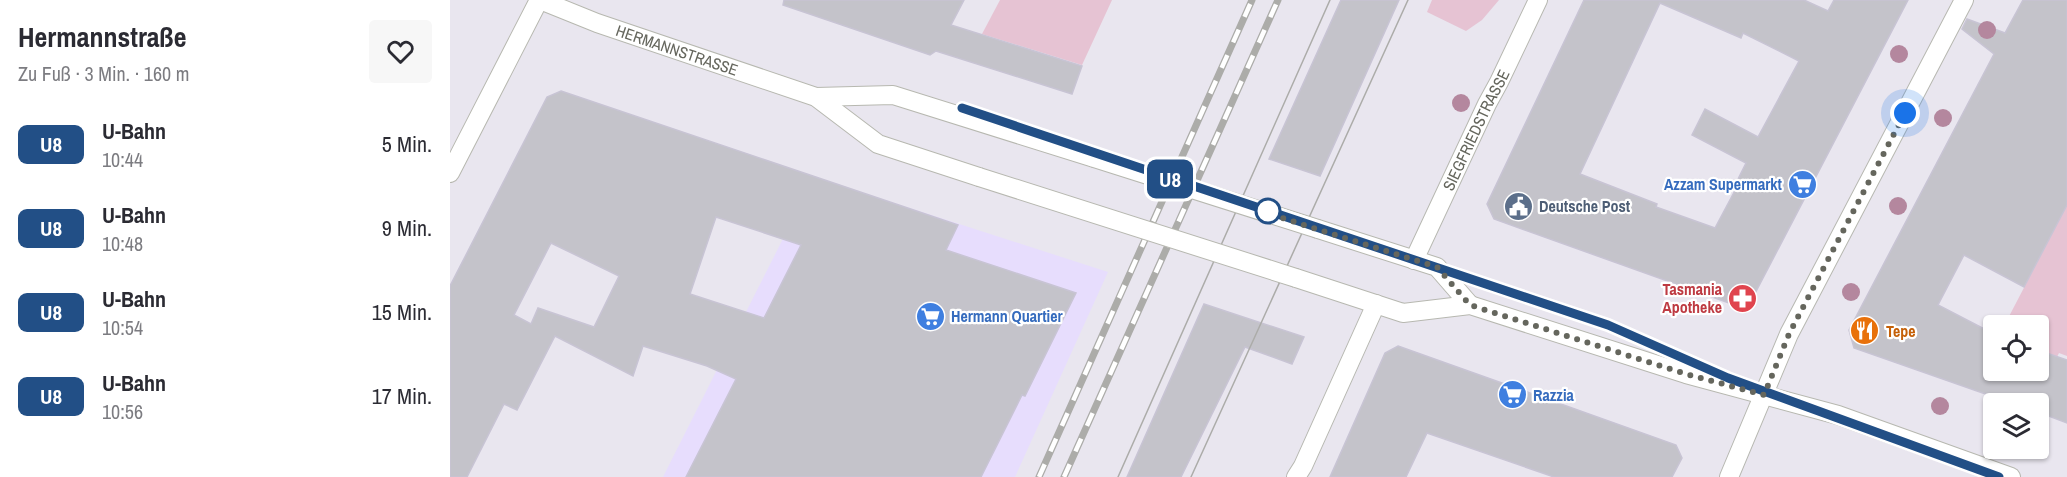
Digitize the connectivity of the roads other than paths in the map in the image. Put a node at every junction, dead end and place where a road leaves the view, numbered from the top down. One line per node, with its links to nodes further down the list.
1 (540, 0): 4 (main road, HERMANNSTRASSE); 5 (main road)
2 (1538, 0): 6 (main road, SIEGFRIEDSTRASSE)
3 (1964, 0): 9 (main road)
4 (816, 97): 6 (main road, HERMANNSTRASSE, bridge); 7 (main road, HERMANNSTRASSE, bridge)
5 (450, 173)
6 (1414, 260): 8 (main road, HERMANNSTRASSE)
7 (1376, 304): 8 (main road, HERMANNSTRASSE); 10 (main road)
8 (1470, 305): 9 (main road, HERMANNSTRASSE)
9 (1764, 395): 11 (main road); 12 (main road, HERMANNSTRASSE)
10 (1296, 477)
11 (1729, 477)
12 (2011, 477)

